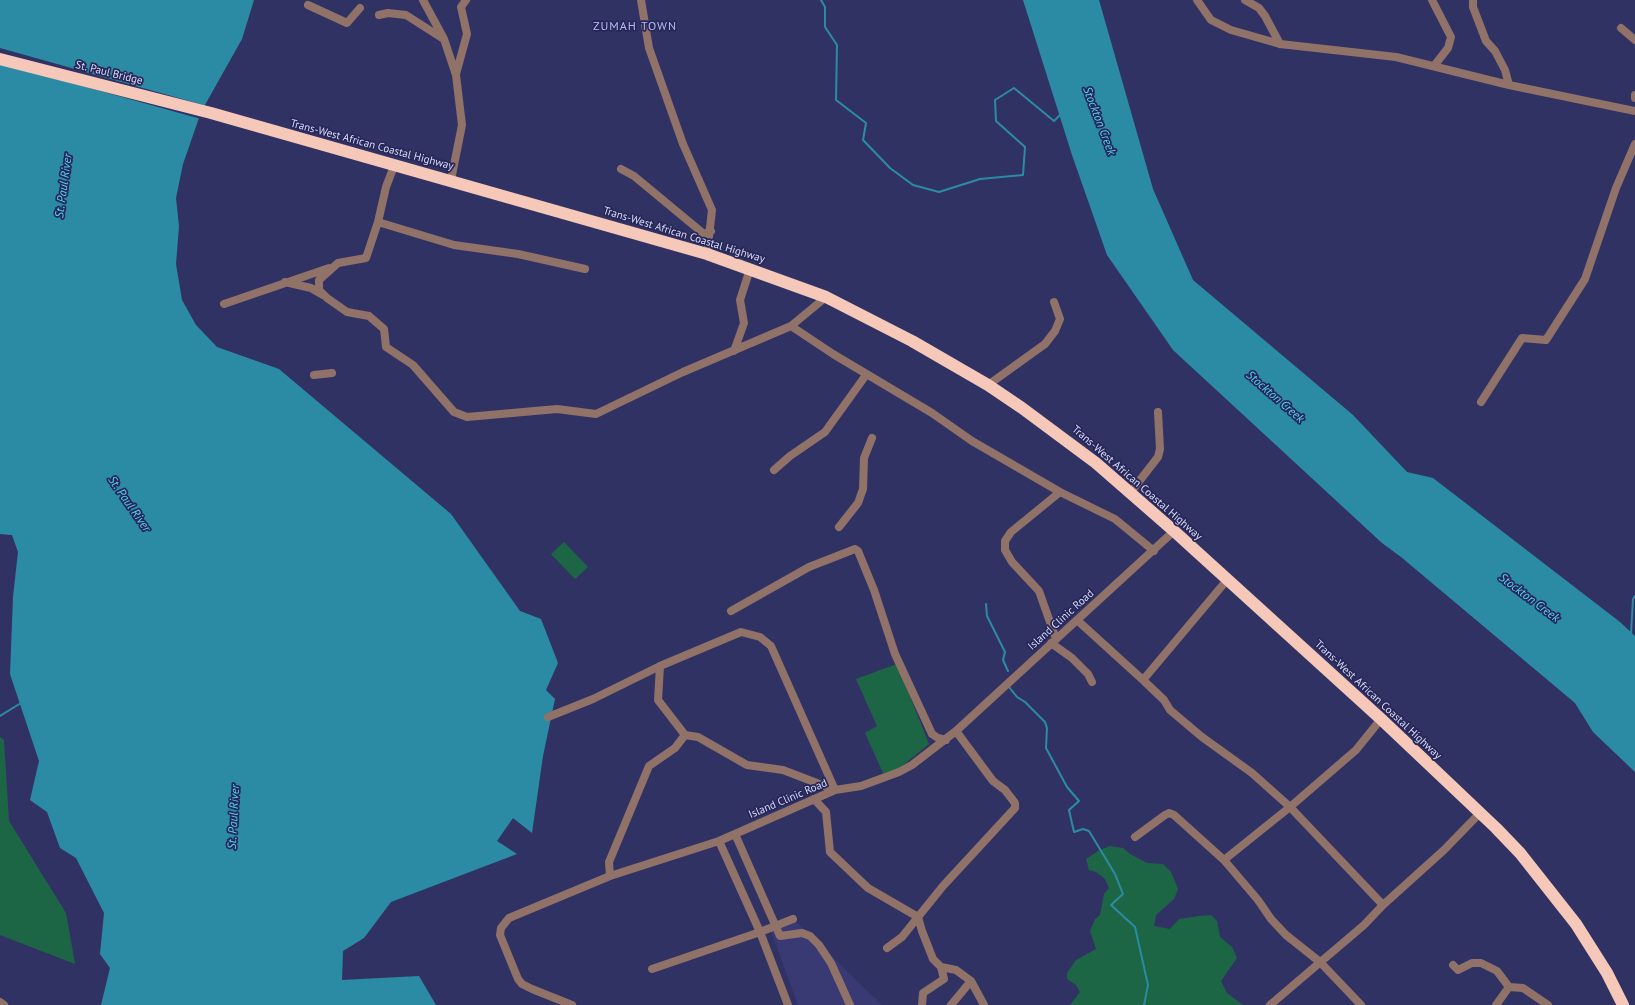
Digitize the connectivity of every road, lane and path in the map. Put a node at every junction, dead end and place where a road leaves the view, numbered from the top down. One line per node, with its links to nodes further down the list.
1 (466, 0): 17 (street)
2 (641, 0): 26 (street)
3 (1197, 0): 14 (street)
4 (1245, 0): 14 (street)
5 (1432, 0): 16 (street)
6 (1473, 0): 18 (street)
7 (424, 1): 12 (street)
8 (308, 5): 9 (street)
9 (360, 8)
10 (379, 15): 12 (street)
11 (1621, 28): 13 (street)
12 (444, 39): 17 (street)
13 (1635, 40)
14 (1280, 44): 16 (street)
15 (0, 59): 20 (highway, St. Paul Bridge)
16 (1434, 66): 18 (street)
17 (456, 75): 24 (street)
18 (1509, 85): 19 (street)
19 (1635, 111)
20 (211, 113): 22 (highway, Trans-West African Coastal Highway)
21 (1635, 144): 42 (street)
22 (394, 166): 24 (highway, Trans-West African Coastal Highway); 25 (street)
23 (621, 169): 26 (street)
24 (451, 180): 27 (highway, Trans-West African Coastal Highway)
25 (378, 222): 28 (street); 30 (street)
26 (711, 231): 27 (street)
27 (707, 254): 29 (highway, Trans-West African Coastal Highway)
28 (338, 263): 31 (street); 33 (street)
29 (750, 268): 32 (highway, Trans-West African Coastal Highway); 37 (street)
30 (585, 269)
31 (284, 282): 33 (street); 35 (street)
32 (826, 297): 36 (street); 41 (highway, Trans-West African Coastal Highway)
33 (327, 298): 37 (street)
34 (1054, 302): 41 (street)
35 (224, 304)
36 (791, 326): 37 (street); 40 (street)
37 (734, 351)
38 (332, 373): 39 (street)
39 (314, 375)
40 (866, 375): 45 (street); 46 (street)
41 (988, 385): 47 (highway, Trans-West African Coastal Highway)
42 (1481, 402)
43 (1158, 412): 47 (street)
44 (872, 438): 48 (street)
45 (774, 470)
46 (1060, 492): 50 (street); 54 (street)
47 (1130, 493): 49 (highway, Trans-West African Coastal Highway)
48 (839, 527)
49 (1174, 531): 50 (street, Island Clinic Road); 51 (highway, Trans-West African Coastal Highway)
50 (1154, 551): 53 (street, Island Clinic Road)
51 (1227, 580): 56 (street); 59 (highway, Trans-West African Coastal Highway)
52 (731, 611): 62 (street)
53 (1077, 620): 54 (street, Island Clinic Road); 56 (street)
54 (1053, 641): 57 (street); 60 (street, Island Clinic Road)
55 (660, 666): 58 (street); 61 (street); 63 (street)
56 (1143, 680): 65 (street)
57 (1092, 682)
58 (548, 717)
59 (1381, 720): 65 (street); 66 (highway, Trans-West African Coastal Highway)
60 (956, 731): 62 (street, Island Clinic Road); 73 (street)
61 (685, 735): 63 (street); 71 (street)
62 (946, 740): 63 (street, Island Clinic Road)
63 (835, 790): 64 (street, Island Clinic Road)
64 (814, 799): 67 (street, Island Clinic Road); 73 (street)
65 (1290, 807): 70 (street); 72 (street)
66 (1480, 813): 72 (street); 96 (highway, Trans-West African Coastal Highway)
67 (735, 834): 69 (street, Island Clinic Road); 75 (street)
68 (1135, 837): 70 (street)
69 (719, 841): 71 (street, Island Clinic Road); 76 (street)
70 (1224, 860): 78 (street)
71 (610, 876): 86 (street, Island Clinic Road)
72 (1383, 905): 78 (street)
73 (918, 918): 77 (street); 80 (street)
74 (793, 919): 75 (street)
75 (776, 926): 76 (street); 88 (street)
76 (760, 932): 81 (street); 87 (street)
77 (887, 948)
78 (1320, 962): 92 (street); 93 (street)
79 (1453, 965): 83 (street)
80 (941, 967): 82 (street); 89 (street)
81 (652, 969)
82 (971, 981): 90 (street); 91 (street)
83 (1509, 987): 94 (street); 95 (street)
84 (0, 1002): 85 (street)
85 (4, 1005)
86 (572, 1005)
87 (788, 1005)
88 (850, 1005)
89 (922, 1005)
90 (951, 1005)
91 (983, 1005)
92 (1270, 1005)
93 (1361, 1005)
94 (1496, 1005)
95 (1548, 1005)
96 (1623, 1005)

